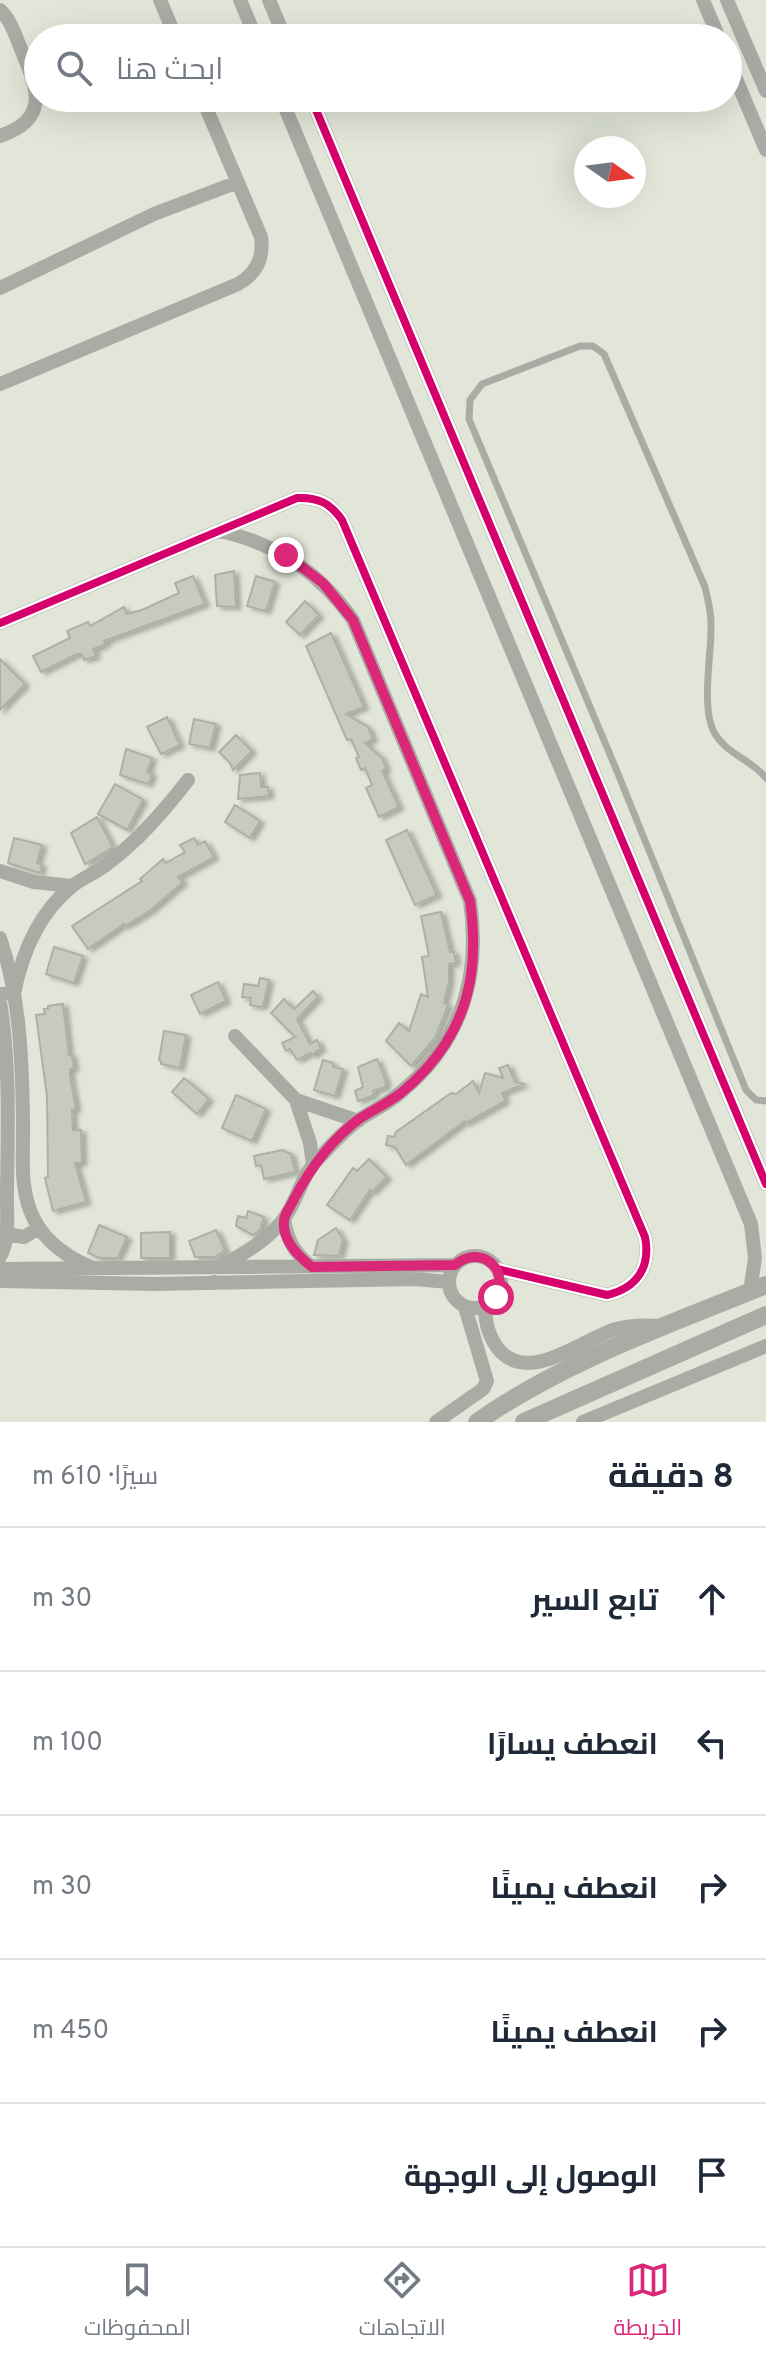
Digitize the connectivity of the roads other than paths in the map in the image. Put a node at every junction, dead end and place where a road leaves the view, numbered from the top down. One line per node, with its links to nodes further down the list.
1 (160, 0): 7 (street)
2 (240, 0): 8 (street)
3 (269, 0): 9 (street)
4 (703, 0): 10 (street)
5 (727, 0): 11 (street)
6 (0, 10): 13 (street)
7 (170, 24)
8 (250, 24)
9 (279, 24)
10 (713, 24)
11 (737, 24)
12 (742, 35): 14 (street)
13 (24, 56)
14 (766, 91)
15 (742, 93): 21 (street)
16 (31, 112): 20 (street)
17 (208, 112): 22 (street)
18 (287, 112): 41 (street)
19 (317, 112): 39 (street)
20 (0, 136)
21 (766, 150)
22 (238, 182): 23 (street); 24 (street)
23 (0, 288)
24 (0, 384)
25 (220, 531): 26 (street); 37 (street); 50 (street)
26 (2, 624)
27 (766, 778): 36 (lane)
28 (188, 780): 30 (street)
29 (0, 871): 30 (street)
30 (72, 886): 32 (street)
31 (0, 938): 32 (street)
32 (7, 994): 42 (street)
33 (0, 1002): 43 (street)
34 (235, 1036): 35 (street)
35 (296, 1100): 37 (street); 38 (street)
36 (766, 1101)
37 (358, 1121): 38 (street)
38 (313, 1165): 40 (street)
39 (766, 1184)
40 (284, 1219): 46 (street); 49 (street)
41 (758, 1223): 54 (street)
42 (39, 1228): 43 (street); 48 (street)
43 (7, 1234): 44 (street)
44 (0, 1257)
45 (455, 1265): 46 (street); 50 (street); 53 (street)
46 (312, 1267): 49 (street)
47 (0, 1269): 48 (street)
48 (94, 1269): 51 (street)
49 (214, 1269): 51 (street)
50 (497, 1269): 55 (street)
51 (153, 1276): 52 (street); 53 (street)
52 (0, 1281)
53 (448, 1282): 56 (street)
54 (758, 1288): 58 (street)
55 (485, 1306): 56 (street); 58 (street)
56 (465, 1307): 60 (street)
57 (766, 1315): 62 (street)
58 (662, 1327): 61 (street)
59 (766, 1346): 63 (street)
60 (436, 1422)
61 (477, 1422)
62 (524, 1422)
63 (583, 1422)

